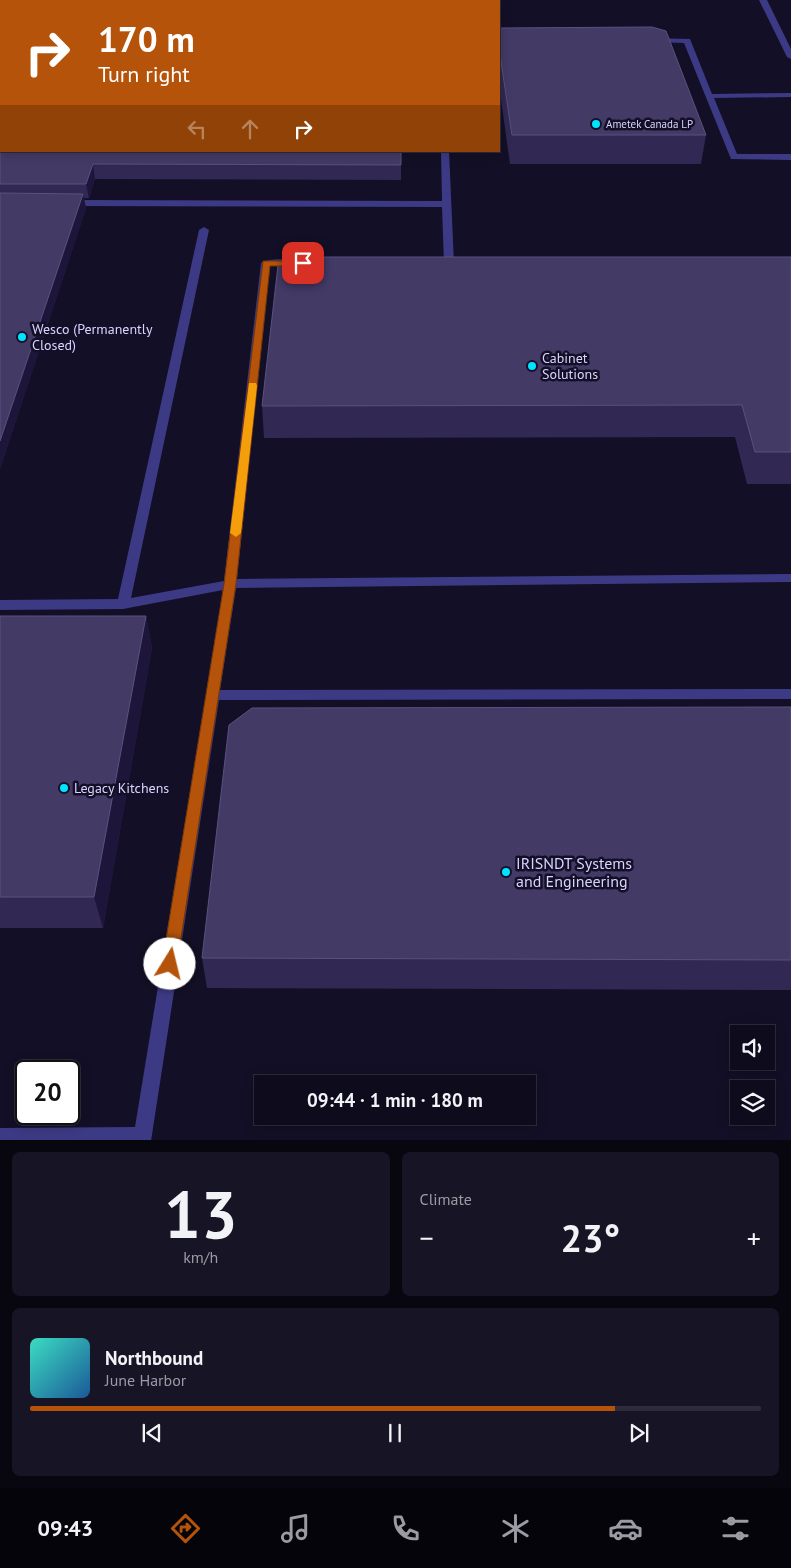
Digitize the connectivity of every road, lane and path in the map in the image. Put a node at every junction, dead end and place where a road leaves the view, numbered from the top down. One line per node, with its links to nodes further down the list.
1 (762, 0): 3 (street)
2 (647, 40): 5 (street)
3 (791, 57)
4 (791, 95): 5 (street)
5 (709, 96): 7 (street)
6 (445, 152): 9 (street)
7 (791, 157)
8 (59, 203): 9 (street)
9 (448, 204): 12 (street)
10 (204, 230): 15 (street)
11 (305, 263): 14 (street)
12 (449, 264)
13 (791, 578): 14 (street)
14 (230, 584): 15 (street); 18 (street)
15 (123, 604): 16 (street)
16 (0, 605)
17 (791, 694): 18 (street)
18 (212, 695): 20 (street)
19 (0, 1137): 20 (street)
20 (142, 1138)

